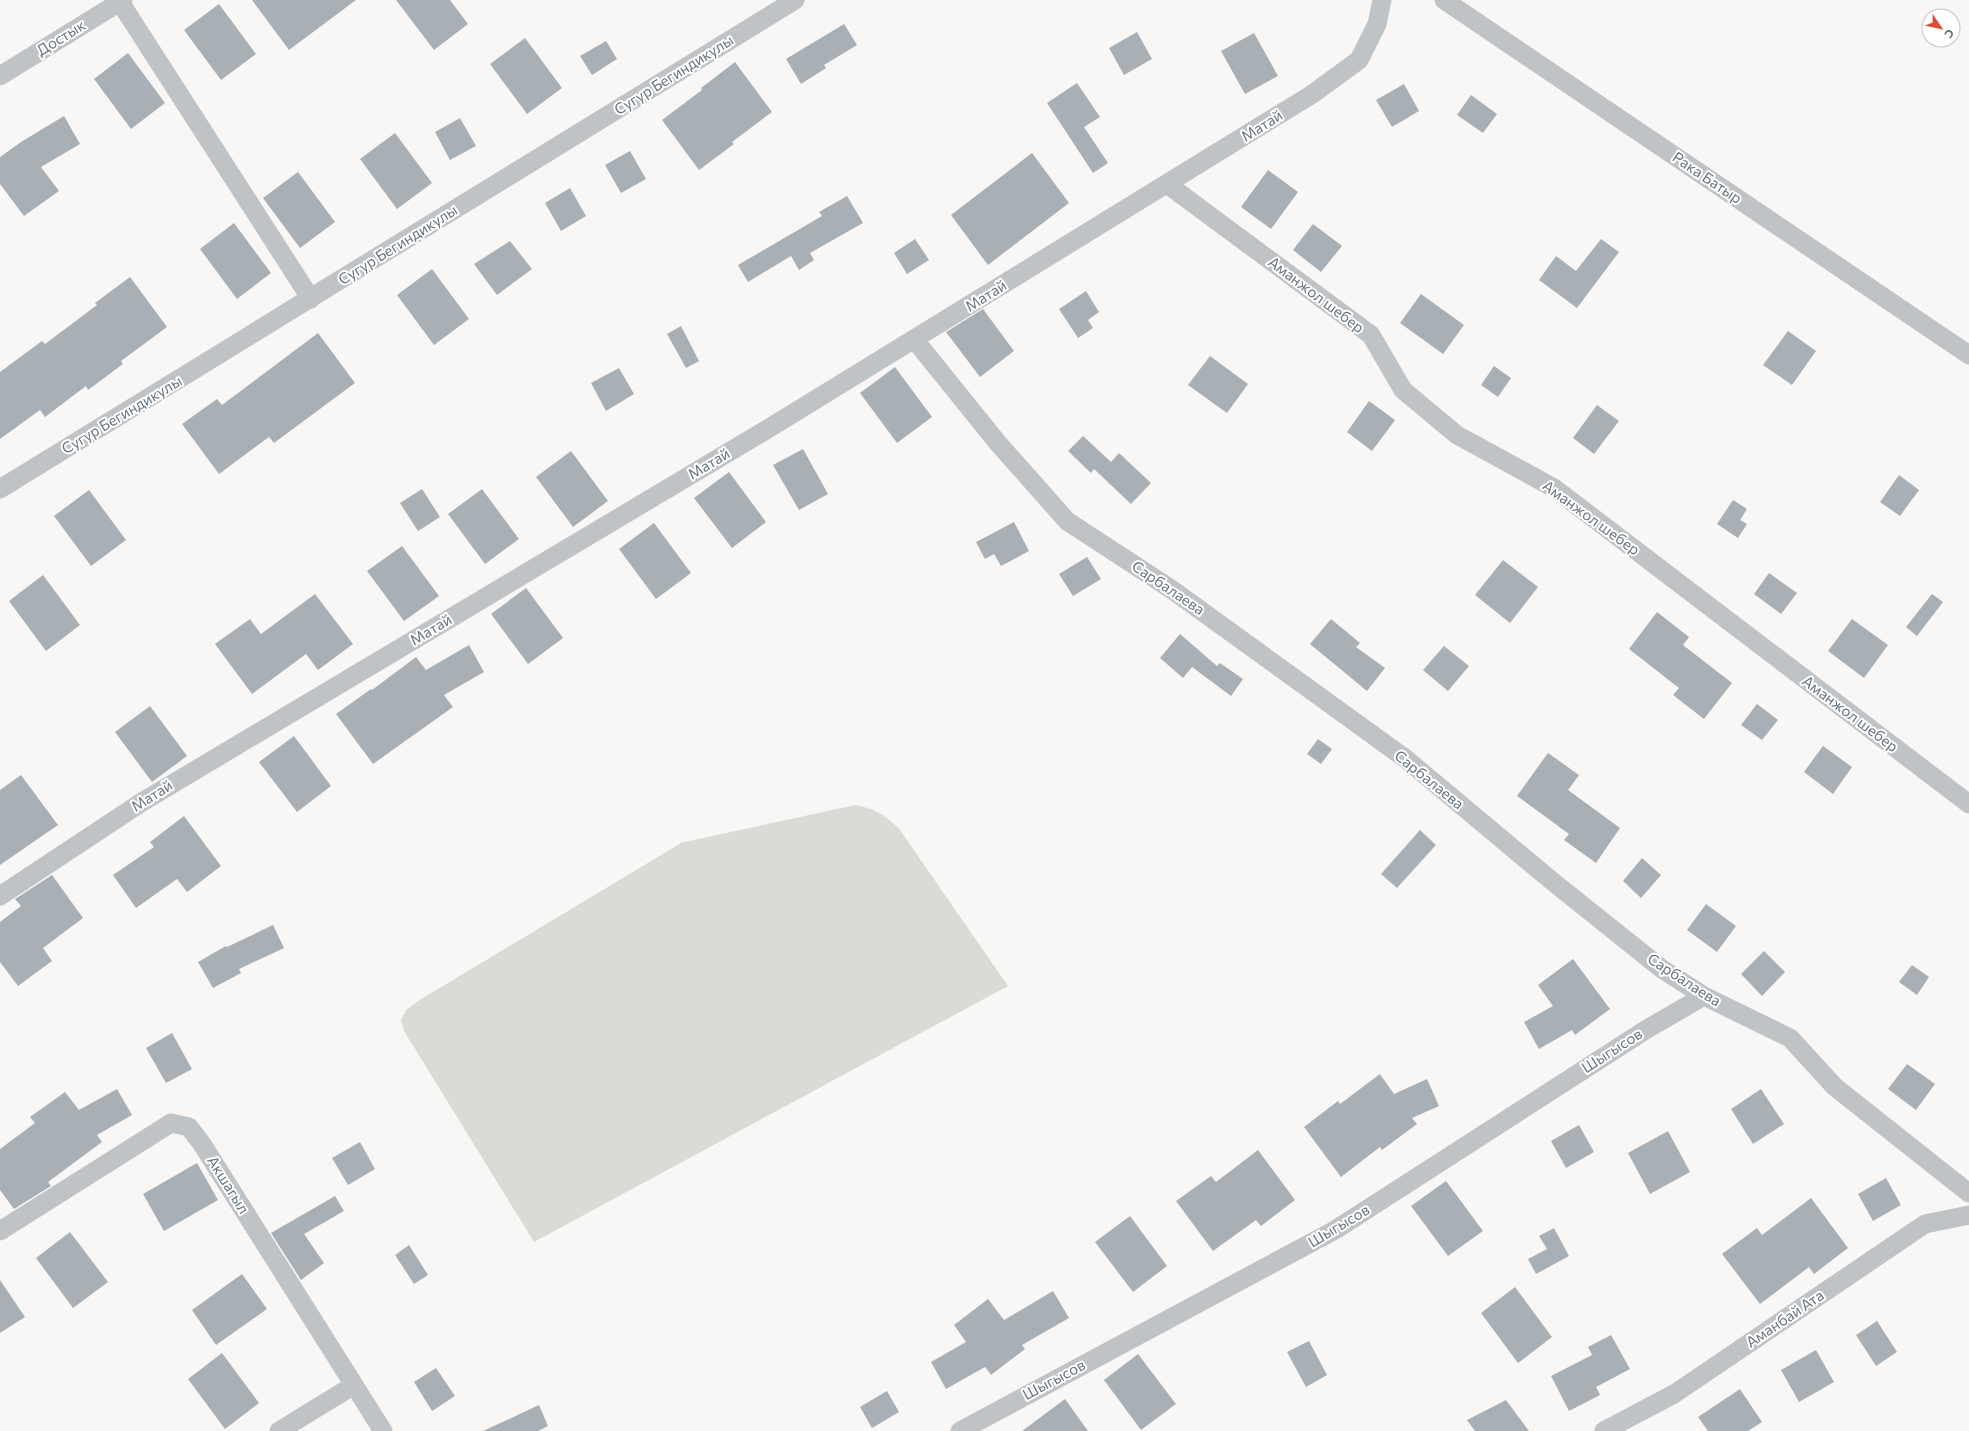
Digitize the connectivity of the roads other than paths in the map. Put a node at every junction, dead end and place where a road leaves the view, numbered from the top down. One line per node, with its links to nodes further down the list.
1 (795, 0): 7 (street, Сугур Бегиндикулы)
2 (1382, 0): 6 (street, Матай)
3 (1444, 0): 9 (street, Рака Батыр)
4 (122, 1): 5 (street, Достык); 7 (street)
5 (0, 76)
6 (1167, 184): 8 (street, Матай); 11 (street, Аманжол шебер)
7 (311, 299): 10 (street, Сугур Бегиндикулы)
8 (914, 340): 12 (street, Матай); 13 (street, Сарбалаева)
9 (1969, 355)
10 (0, 489)
11 (1969, 804)
12 (0, 896)
13 (1704, 996): 14 (street, Сарбалаева); 20 (street, Шыгысов)
14 (1969, 1193)
15 (1969, 1214): 21 (street, Аманбай Ата)
16 (0, 1231): 17 (street, Акшагыл)
17 (354, 1385): 18 (street); 19 (street, Акшагыл)
18 (280, 1431)
19 (383, 1431)
20 (960, 1431)
21 (1604, 1431)

